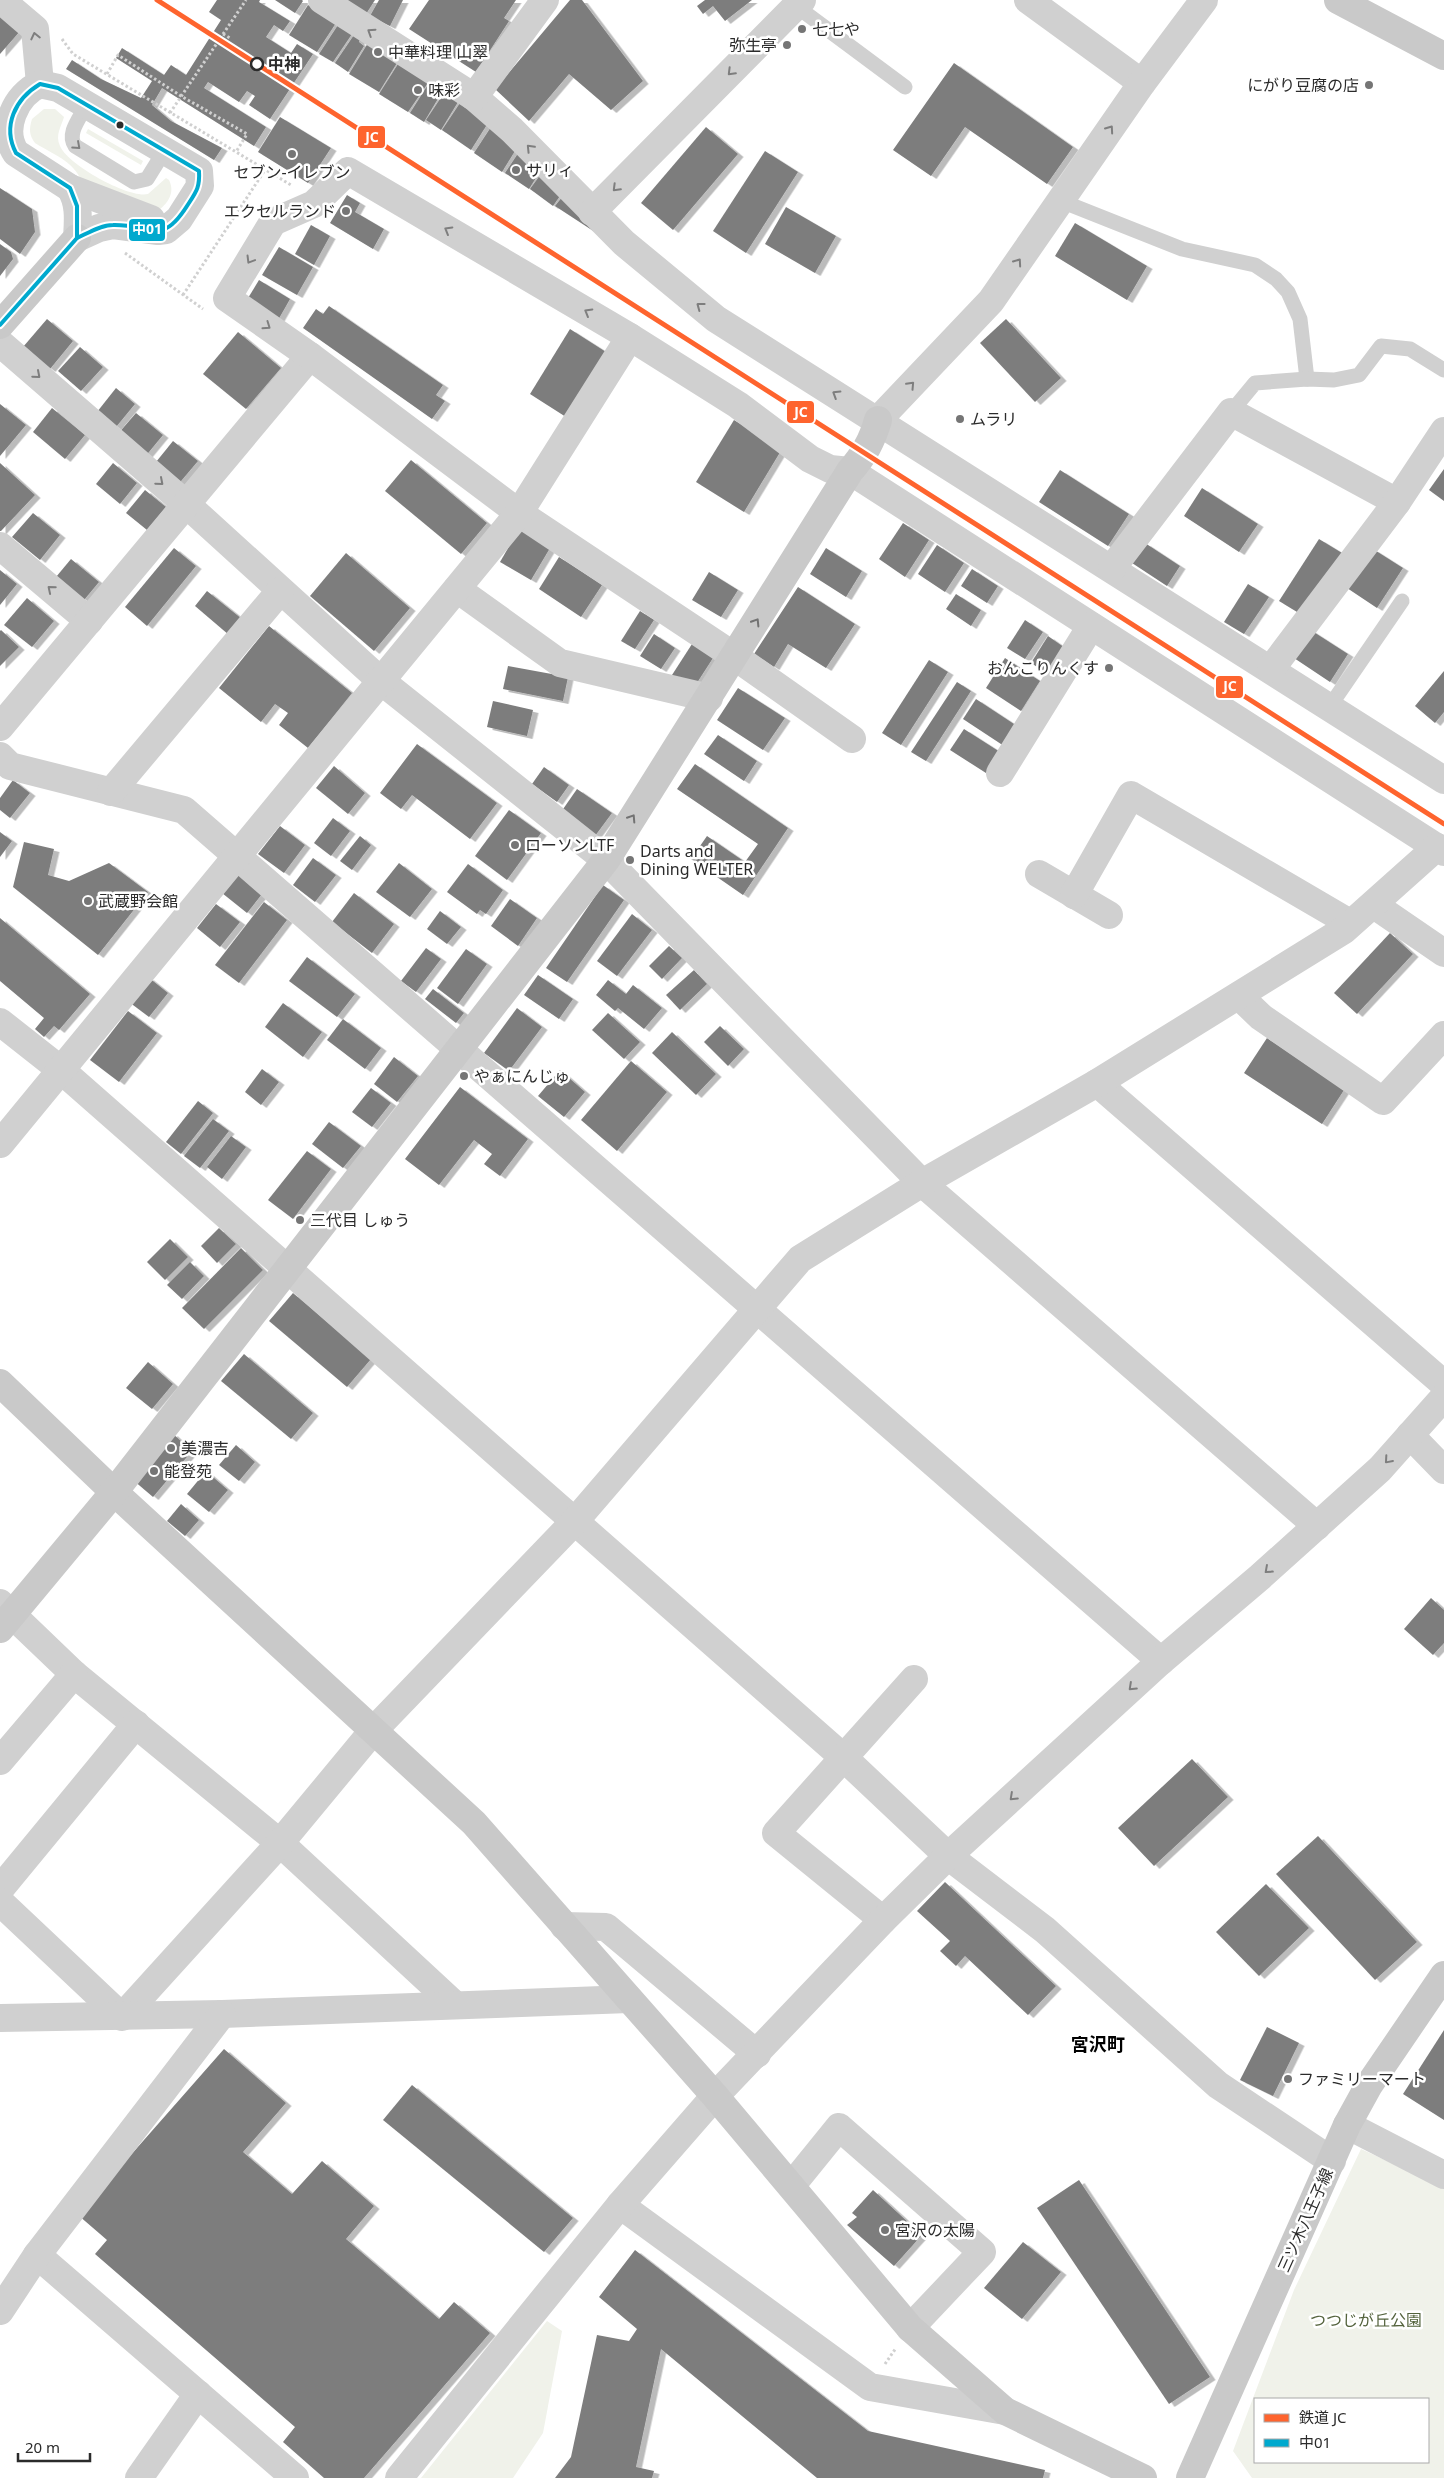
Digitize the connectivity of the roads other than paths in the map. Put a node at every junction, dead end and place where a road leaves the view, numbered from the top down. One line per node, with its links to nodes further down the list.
1 (1, 0): 10 (street, one-way to 1)
2 (322, 0): 12 (street, one-way to 2)
3 (545, 0): 12 (street)
4 (1028, 0): 9 (street)
5 (1204, 0): 9 (street)
6 (1338, 0): 8 (street)
7 (799, 3): 11 (lane); 18 (street, one-way to 18)
8 (1444, 56)
9 (1142, 82): 17 (street, one-way to 9)
10 (40, 84): 13 (street); 14 (street)
11 (905, 87)
12 (474, 97): 18 (street, one-way to 12)
13 (88, 104): 15 (street); 15 (lane, one-way to 15)
14 (4, 137): 16 (street)
15 (165, 150): 19 (street)
16 (70, 188): 19 (street); 20 (street)
17 (1061, 200): 26 (lane); 28 (street, one-way to 17)
18 (592, 212): 28 (street, one-way to 18)
19 (179, 219): 20 (street)
20 (78, 238): 21 (street)
21 (0, 325)
22 (630, 337): 24 (street, one-way to 24); 30 (street); 33 (street)
23 (0, 343): 32 (street, one-way to 32)
24 (310, 356): 32 (street); 33 (street)
25 (1444, 370): 26 (lane)
26 (1307, 379): 27 (lane)
27 (1231, 412): 31 (street); 35 (street)
28 (878, 420): 30 (street); 35 (street)
29 (1444, 431): 31 (street)
30 (850, 472): 40 (street); 41 (street, one-way to 30)
31 (1397, 502): 42 (street)
32 (186, 504): 37 (street); 39 (street)
33 (519, 513): 36 (street); 41 (street)
34 (0, 546): 39 (street, one-way to 34)
35 (1112, 568): 42 (street)
36 (456, 589): 43 (street); 44 (street)
37 (280, 591): 43 (street); 51 (street)
38 (1402, 601): 45 (lane)
39 (88, 621): 46 (street)
40 (1091, 626): 49 (street); 52 (street)
41 (734, 656): 44 (street); 47 (street)
42 (1271, 669): 45 (street)
43 (381, 682): 53 (street); 54 (street)
44 (709, 698): 54 (street, one-way to 44)
45 (1330, 706): 50 (street)
46 (0, 727)
47 (852, 739)
48 (0, 756): 51 (street)
49 (1000, 773)
50 (1444, 780)
51 (111, 792): 53 (street)
52 (1440, 850): 57 (street)
53 (236, 856): 64 (street); 65 (street)
54 (606, 860): 64 (street); 68 (street)
55 (1039, 874): 56 (street)
56 (1074, 895): 58 (street); 59 (street)
57 (1374, 905): 59 (street); 60 (street)
58 (1109, 915)
59 (1350, 924): 61 (street)
60 (1444, 953)
61 (1240, 996): 63 (street); 66 (street)
62 (0, 1022): 65 (street)
63 (1444, 1035)
64 (459, 1048): 69 (street); 70 (street)
65 (61, 1070): 67 (street); 69 (street)
66 (1097, 1083): 68 (street); 72 (street)
67 (0, 1144)
68 (922, 1183): 70 (street); 78 (street)
69 (287, 1270): 76 (street); 77 (street)
70 (758, 1308): 77 (street); 80 (street)
71 (0, 1383): 76 (street)
72 (1444, 1384)
73 (1444, 1398): 74 (street)
74 (1410, 1435): 75 (street); 78 (street, one-way to 78)
75 (1444, 1470)
76 (114, 1492): 79 (street); 84 (street)
77 (575, 1521): 84 (street); 85 (street)
78 (1317, 1526): 80 (street, one-way to 80)
79 (4, 1615): 81 (street)
80 (1161, 1661): 88 (street, one-way to 88)
81 (74, 1674): 83 (street); 86 (street)
82 (914, 1679): 85 (street)
83 (136, 1724): 87 (street); 89 (street)
84 (372, 1732): 87 (street); 92 (street)
85 (844, 1758): 88 (street); 91 (street)
86 (0, 1762)
87 (280, 1843): 95 (street); 97 (street)
88 (948, 1856): 91 (street); 102 (street)
89 (0, 1889)
90 (0, 1902): 97 (street)
91 (883, 1920): 99 (street)
92 (564, 1926): 94 (street); 99 (street)
93 (1444, 1975): 101 (street, 三ツ木八王子線)
94 (629, 2000): 95 (street); 100 (street)
95 (455, 2006): 96 (street)
96 (222, 2014): 97 (street); 106 (street)
97 (122, 2017): 98 (street)
98 (0, 2018)
99 (757, 2054): 100 (street)
100 (716, 2096): 104 (street); 105 (street)
101 (1347, 2125): 102 (street, 三ツ木八王子線); 103 (street)
102 (1332, 2161): 115 (street, 三ツ木八王子線)
103 (1444, 2175)
104 (792, 2185): 108 (street); 108 (street)
105 (620, 2204): 110 (street); 113 (street)
106 (37, 2255): 107 (street); 109 (street)
107 (0, 2311)
108 (910, 2328): 110 (street)
109 (198, 2394): 111 (street); 112 (street)
110 (1005, 2411): 114 (street)
111 (139, 2478)
112 (295, 2478)
113 (399, 2478)
114 (1143, 2478)
115 (1190, 2478)

